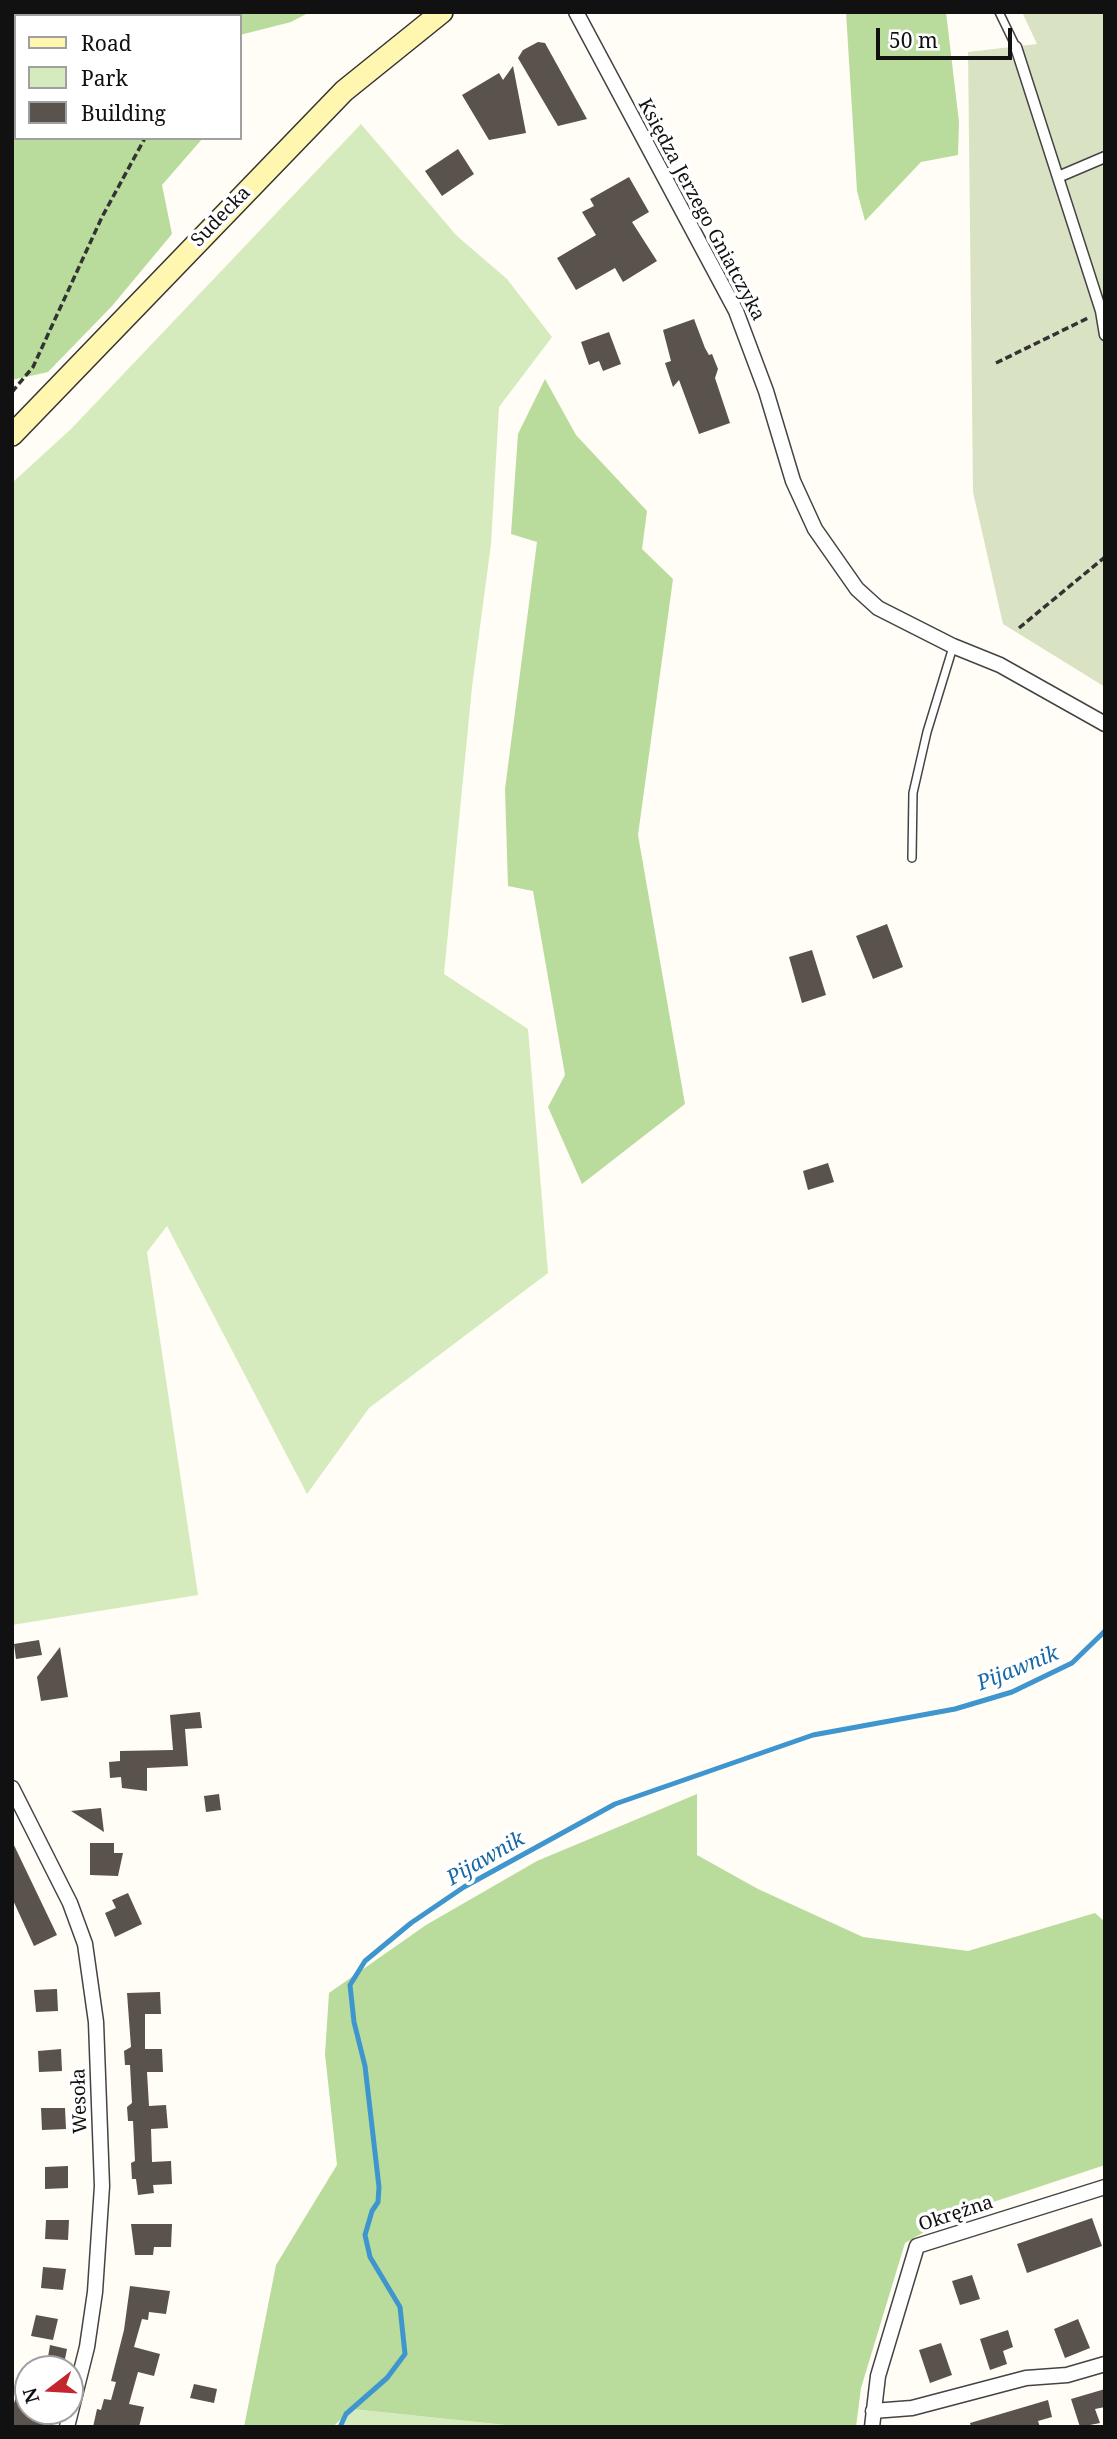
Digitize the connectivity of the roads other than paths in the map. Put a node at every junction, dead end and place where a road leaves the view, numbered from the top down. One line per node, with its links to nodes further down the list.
1 (442, 12): 9 (main road, Sudecka)
2 (576, 12): 10 (street, Księdza Jerzego Gniatczyka)
3 (999, 12): 4 (lane)
4 (1016, 47): 6 (street)
5 (1105, 157): 6 (street)
6 (1058, 177): 7 (street)
7 (1103, 310): 8 (street)
8 (1105, 335)
9 (12, 435)
10 (953, 646): 11 (street, Księdza Jerzego Gniatczyka); 12 (lane)
11 (1105, 724)
12 (912, 859)
13 (12, 1788): 17 (street, Wesoła)
14 (1105, 2187): 16 (street, Okrężna)
15 (1105, 2364): 16 (street)
16 (873, 2411): 18 (street, Okrężna)
17 (67, 2427)
18 (872, 2427)

